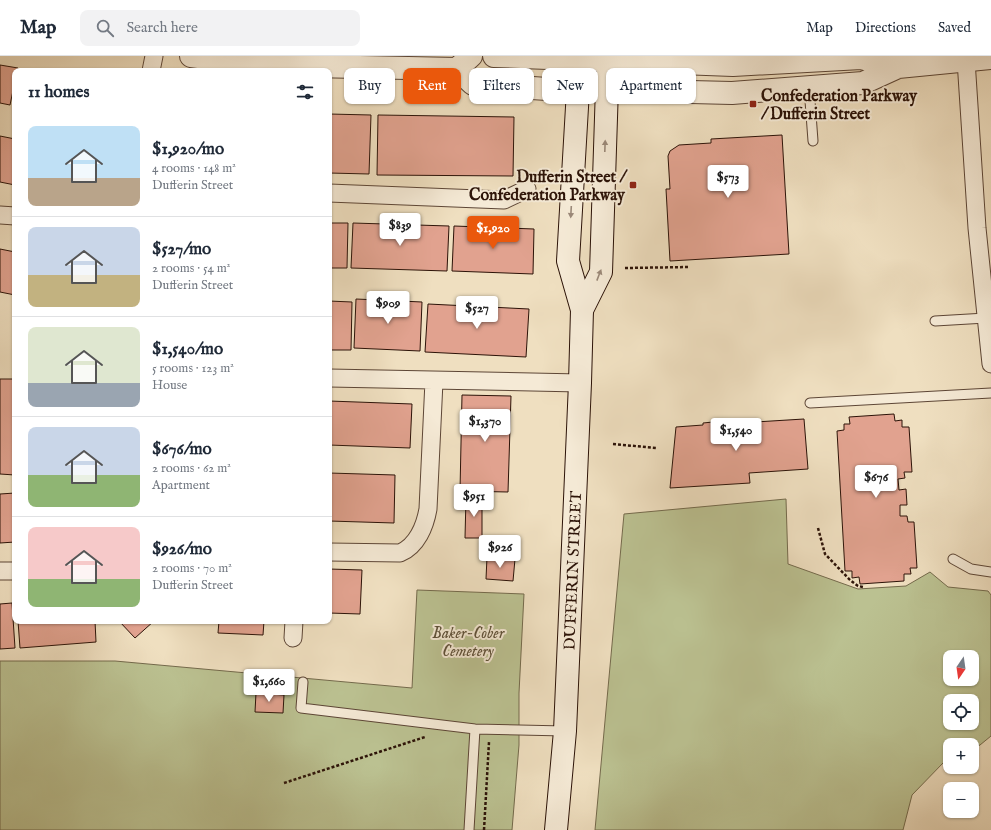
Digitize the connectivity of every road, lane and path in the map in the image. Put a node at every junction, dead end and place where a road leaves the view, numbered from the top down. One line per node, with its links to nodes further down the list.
1 (154, 56): 10 (street)
2 (190, 56): 11 (street)
3 (494, 56): 4 (street)
4 (579, 57): 5 (street); 12 (street, DUFFERIN STREET)
5 (608, 58): 9 (street); 13 (street, DUFFERIN STREET)
6 (991, 58): 7 (street)
7 (966, 60): 9 (street); 27 (street)
8 (464, 63): 11 (street); 15 (street)
9 (898, 67): 14 (street)
10 (152, 68)
11 (261, 68)
12 (579, 68)
13 (608, 68)
14 (809, 87): 16 (street); 19 (lane)
15 (542, 89)
16 (696, 92)
17 (577, 104): 26 (street, DUFFERIN STREET, one-way to 26)
18 (606, 104): 26 (street, DUFFERIN STREET, one-way to 18)
19 (812, 140)
20 (527, 189): 21 (street)
21 (332, 193)
22 (0, 215): 23 (street)
23 (12, 216)
24 (690, 267): 25 (path)
25 (625, 268)
26 (582, 310): 33 (street, DUFFERIN STREET)
27 (987, 315): 28 (lane); 29 (street)
28 (935, 321)
29 (990, 338): 30 (street)
30 (991, 364)
31 (332, 378): 32 (street)
32 (434, 380): 33 (street); 39 (street)
33 (580, 384): 50 (street, DUFFERIN STREET)
34 (991, 393): 35 (lane)
35 (810, 403)
36 (613, 444): 37 (path)
37 (656, 448)
38 (818, 528): 44 (path)
39 (332, 552)
40 (953, 559): 43 (lane)
41 (0, 571): 42 (street)
42 (12, 571)
43 (991, 572)
44 (863, 587)
45 (294, 624): 46 (street)
46 (293, 638)
47 (303, 682): 48 (lane)
48 (475, 729): 49 (lane); 53 (lane)
49 (490, 729): 50 (lane); 54 (path)
50 (565, 731): 55 (street, DUFFERIN STREET)
51 (426, 736): 52 (path)
52 (284, 783)
53 (470, 830)
54 (484, 830)
55 (556, 830)

